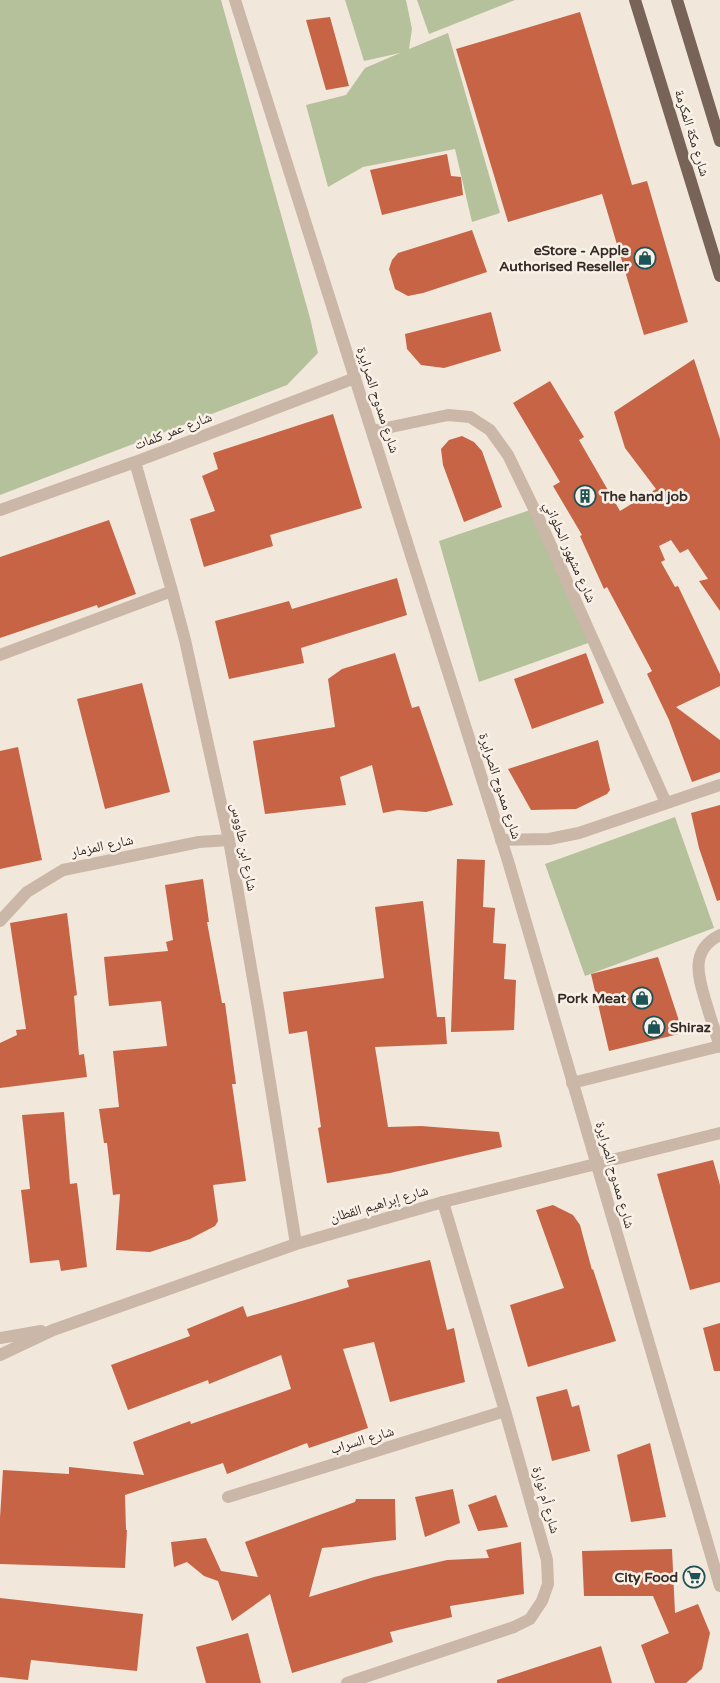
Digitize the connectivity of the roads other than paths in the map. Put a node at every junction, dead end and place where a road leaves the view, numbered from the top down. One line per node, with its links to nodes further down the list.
1 (235, 0): 6 (street, شارع ممدوح الصرايرة)
2 (635, 0): 5 (main road, شارع مكة المكرمة)
3 (677, 0): 4 (main road, شارع مكة المكرمة)
4 (720, 141)
5 (720, 276)
6 (356, 378): 7 (street, شارع ممدوح الصرايرة); 8 (street, شارع عمر كلمات)
7 (372, 431): 13 (street, شارع مشهور الحلواني); 15 (street, شارع ممدوح الصرايرة)
8 (135, 462): 9 (street, شارع عمر كلمات); 10 (street, شارع ابن طاووس)
9 (0, 510)
10 (172, 591): 11 (street); 14 (street, شارع ابن طاووس)
11 (0, 655)
12 (720, 785): 13 (street)
13 (666, 803): 15 (street)
14 (229, 840): 16 (street, شارع المزمار); 23 (street, شارع ابن طاووس)
15 (501, 840): 19 (street, شارع ممدوح الصرايرة)
16 (0, 921)
17 (720, 935): 18 (street)
18 (720, 1047): 19 (street)
19 (572, 1083): 21 (street, شارع ممدوح الصرايرة)
20 (720, 1133): 21 (street, شارع إبراهيم القطان)
21 (596, 1164): 22 (street, شارع إبراهيم القطان); 29 (street, شارع ممدوح الصرايرة)
22 (443, 1202): 23 (street, شارع إبراهيم القطان); 27 (street, شارع أم نوارة)
23 (296, 1244): 24 (street, شارع إبراهيم القطان)
24 (53, 1330): 25 (street, شارع إبراهيم القطان); 26 (street, شارع إبراهيم القطان)
25 (0, 1338)
26 (0, 1355)
27 (505, 1411): 28 (street, شارع السراب); 30 (street, شارع أم نوارة)
28 (228, 1498)
29 (720, 1586)
30 (347, 1683)

